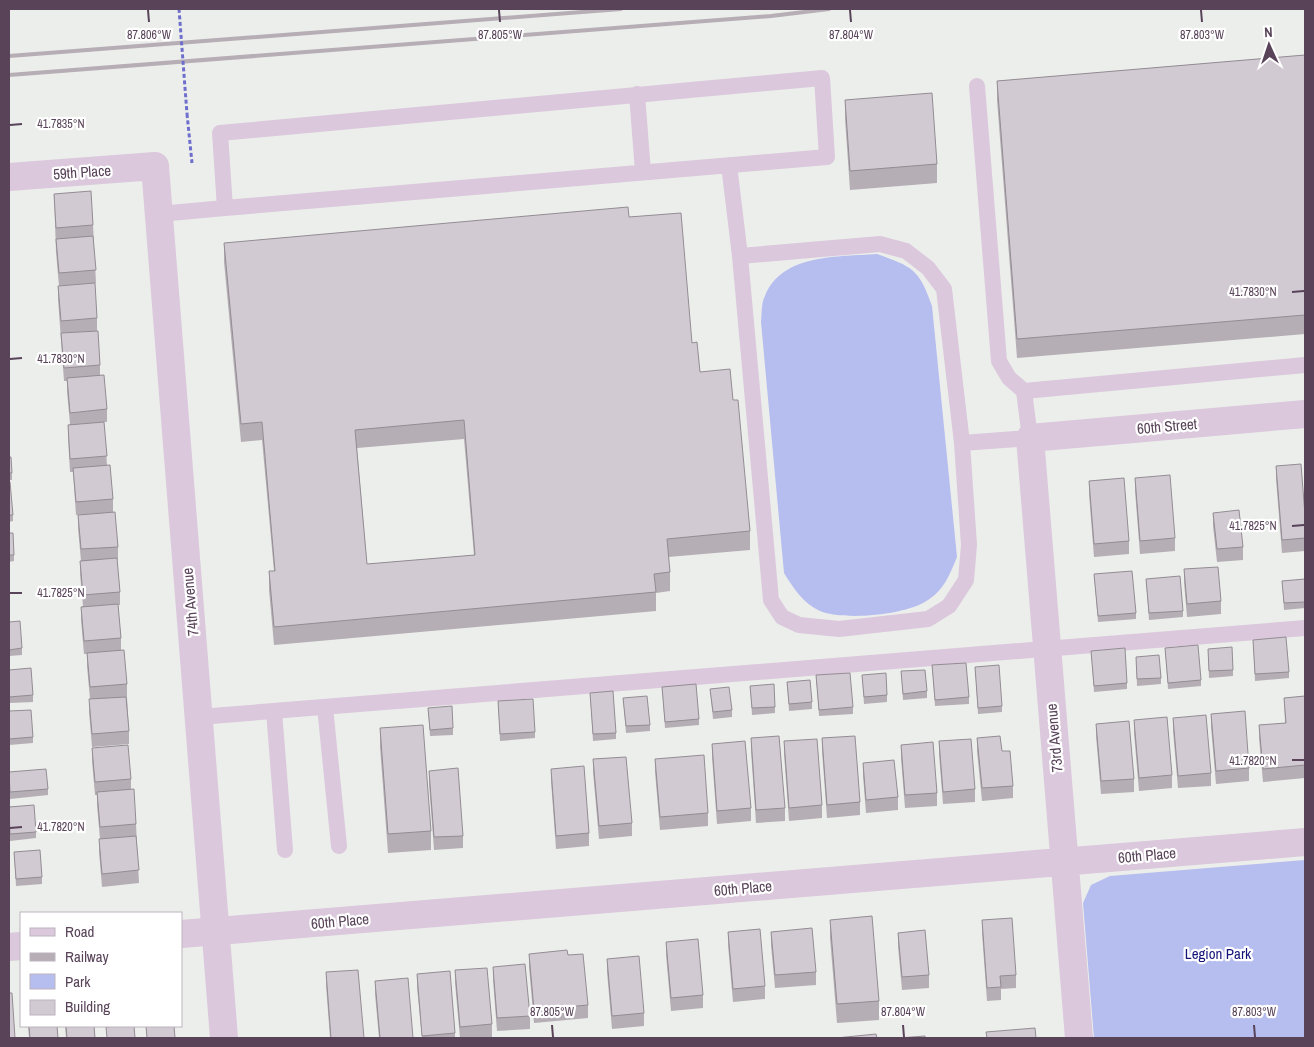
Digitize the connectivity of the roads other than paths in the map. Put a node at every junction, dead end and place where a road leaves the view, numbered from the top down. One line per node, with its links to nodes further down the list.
1 (977, 86): 11 (lane)
2 (637, 94): 3 (lane); 5 (lane); 7 (lane)
3 (730, 165): 5 (lane); 9 (lane)
4 (155, 166): 6 (street, 59th Place); 8 (street, 74th Avenue)
5 (642, 172): 7 (lane)
6 (9, 177)
7 (225, 208): 8 (lane)
8 (159, 214): 19 (street, 74th Avenue)
9 (740, 256): 14 (lane); 14 (lane)
10 (1305, 365): 11 (lane)
11 (1024, 391): 13 (lane)
12 (1305, 414): 13 (street, 60th Street)
13 (1030, 438): 14 (lane); 16 (street, 73rd Avenue)
14 (962, 443)
15 (1305, 628): 16 (lane)
16 (1047, 649): 17 (lane); 23 (street, 73rd Avenue)
17 (325, 707): 18 (lane); 21 (lane)
18 (274, 711): 19 (lane); 22 (lane)
19 (199, 717): 24 (street, 74th Avenue)
20 (1305, 842): 23 (street, 60th Place)
21 (339, 846)
22 (285, 850)
23 (1064, 861): 24 (street, 60th Place); 27 (street, 73rd Avenue)
24 (216, 931): 25 (street, 60th Place); 26 (street, 74th Avenue)
25 (182, 934)
26 (224, 1038)
27 (1079, 1038)

